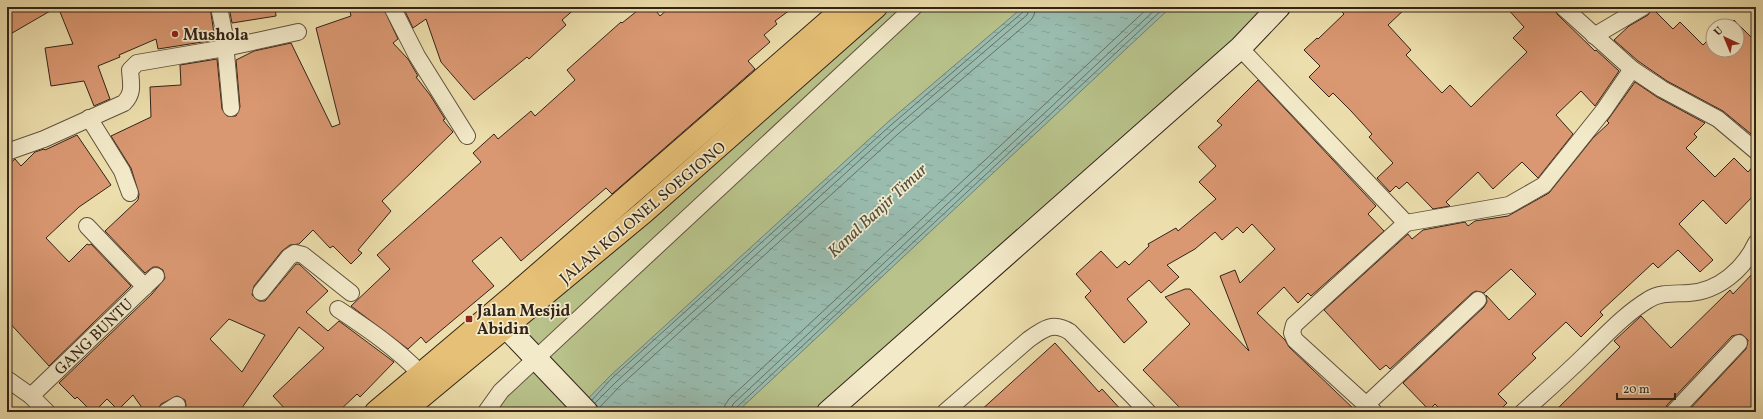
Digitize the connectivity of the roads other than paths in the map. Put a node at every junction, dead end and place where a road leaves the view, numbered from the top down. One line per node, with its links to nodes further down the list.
1 (219, 7): 11 (street)
2 (392, 7): 16 (street)
3 (845, 7): 32 (main road, JALAN KOLONEL SOEGIONO)
4 (876, 7): 29 (main road, JALAN KOLONEL SOEGIONO)
5 (914, 7): 31 (street)
6 (1279, 7): 12 (street)
7 (1563, 7): 10 (street)
8 (1643, 7): 10 (street)
9 (298, 32): 11 (street)
10 (1594, 36): 13 (street)
11 (224, 48): 14 (street); 15 (street)
12 (1240, 48): 20 (street); 41 (street)
13 (1632, 69): 17 (street); 20 (street)
14 (230, 108)
15 (89, 118): 18 (street); 19 (street)
16 (467, 136)
17 (1756, 151)
18 (7, 152)
19 (130, 193)
20 (1406, 223): 35 (street)
21 (87, 226): 24 (street)
22 (1756, 243): 44 (street)
23 (156, 276): 24 (street, GANG BUNTU)
24 (145, 287): 34 (street, GANG BUNTU)
25 (261, 292): 26 (street)
26 (351, 293)
27 (1478, 300): 35 (street)
28 (338, 309): 32 (street)
29 (506, 327): 31 (street); 39 (main road, JALAN KOLONEL SOEGIONO)
30 (1739, 343): 45 (street)
31 (536, 359): 36 (street); 40 (street)
32 (421, 374): 38 (main road, JALAN KOLONEL SOEGIONO)
33 (7, 379): 34 (street)
34 (31, 396): 37 (street)
35 (1370, 408)
36 (584, 409)
37 (46, 412)
38 (376, 412)
39 (403, 412)
40 (486, 412)
41 (828, 412)
42 (946, 412): 43 (street)
43 (1148, 412)
44 (1523, 412)
45 (1674, 412)

